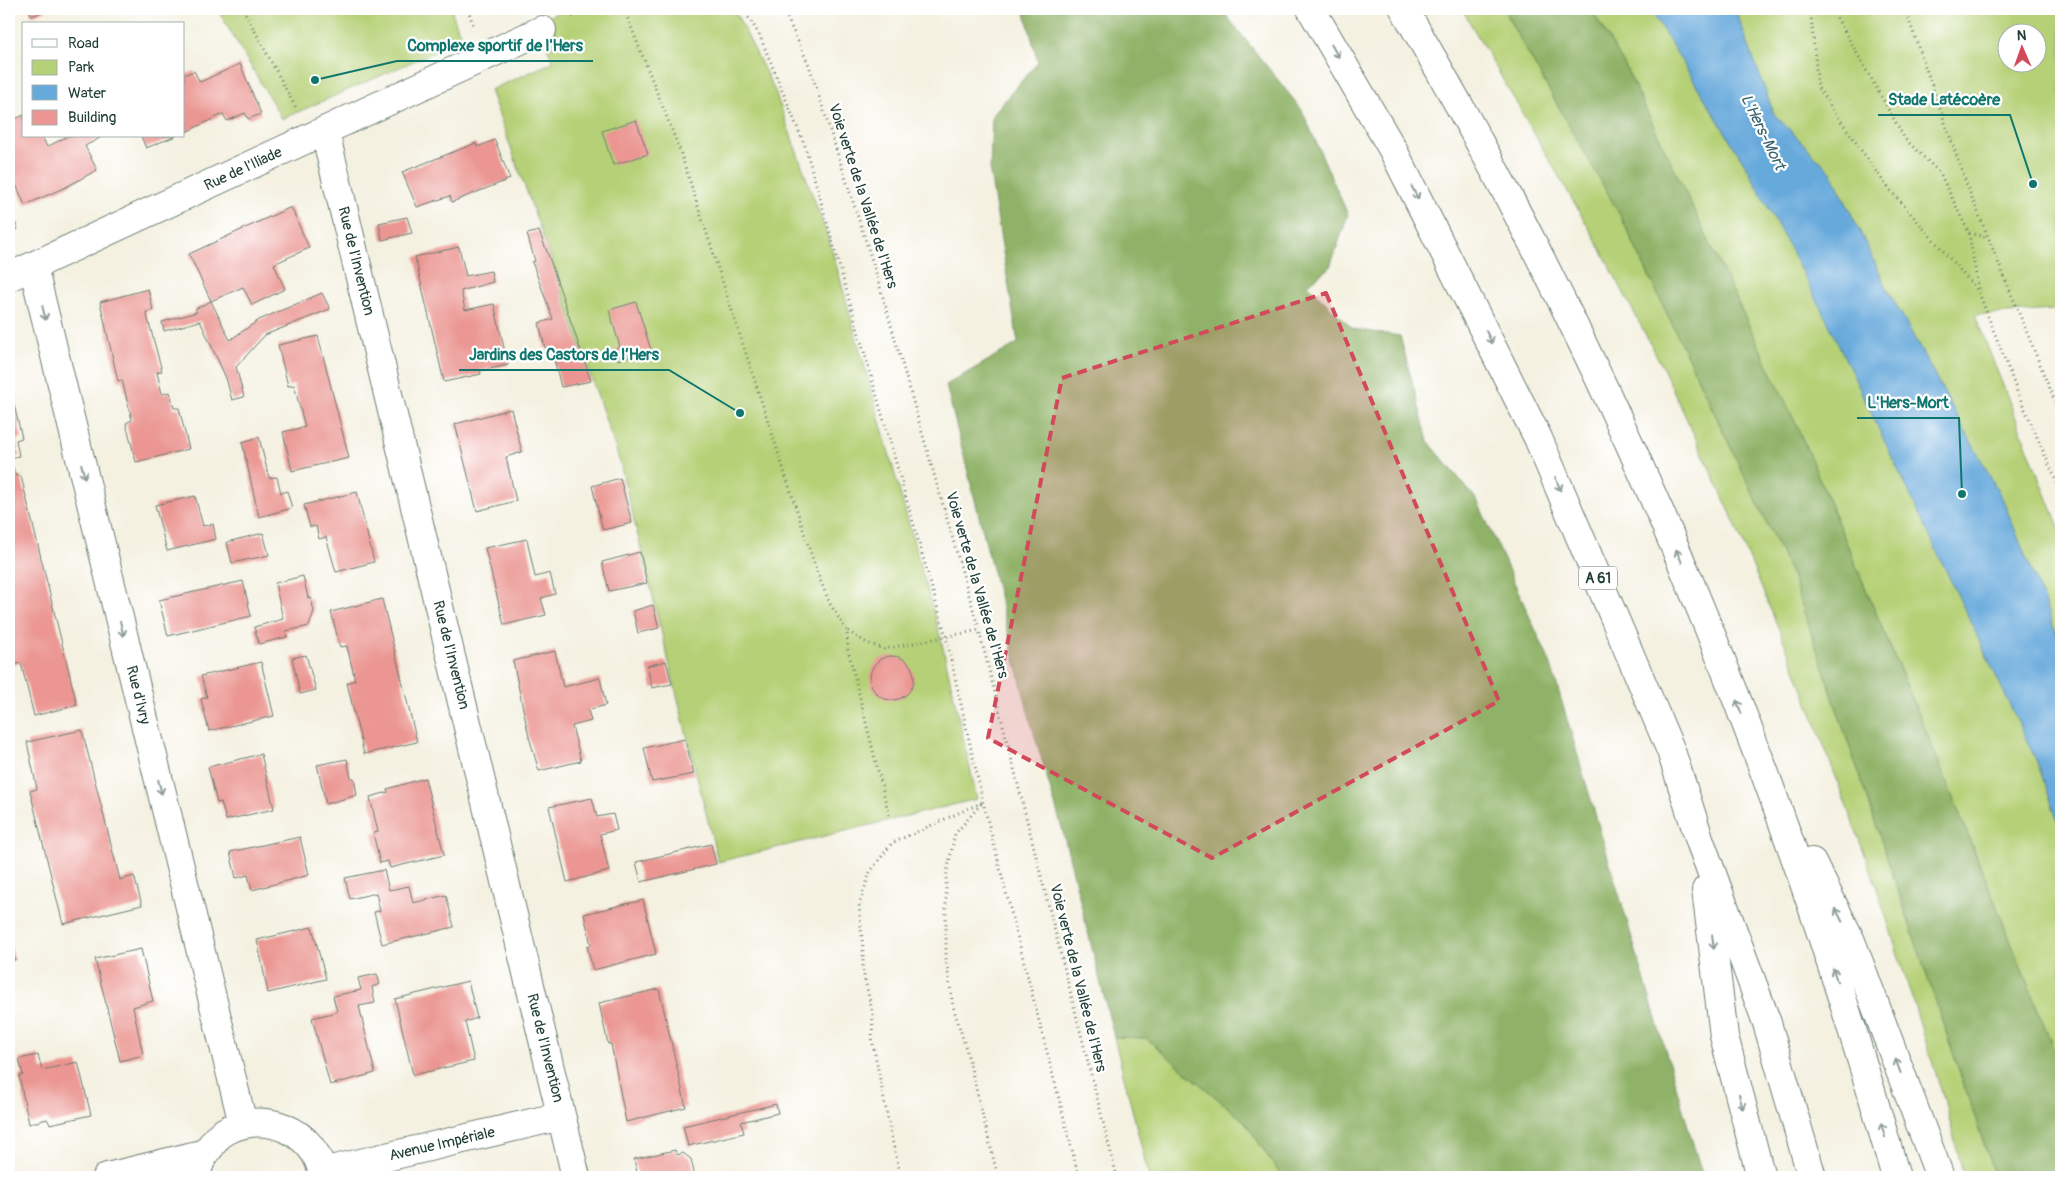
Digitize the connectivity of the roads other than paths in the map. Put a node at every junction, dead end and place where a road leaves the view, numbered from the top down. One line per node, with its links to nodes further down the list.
1 (1311, 9): 7 (main road, A 61, one-way to 7)
2 (1404, 9): 6 (main road, one-way to 2)
3 (542, 30): 4 (main road, Rue de l'Iliade)
4 (325, 132): 5 (main road, Rue de l'Iliade); 8 (main road, Rue de l'Invention)
5 (21, 271): 9 (main road, Rue d'Ivry, one-way to 9)
6 (1753, 744): 16 (main road, one-way to 6); 17 (main road, one-way to 6)
7 (1700, 842): 14 (main road, one-way to 14); 15 (main road, A 61)
8 (561, 1116): 11 (main road, Avenue Impériale); 13 (main road, Rue de l'Invention)
9 (243, 1124): 10 (main road); 11 (main road)
10 (201, 1165): 12 (main road)
11 (323, 1175)
12 (107, 1177)
13 (576, 1177)
14 (1761, 1177)
15 (1812, 1177)
16 (1896, 1177)
17 (1940, 1177)

